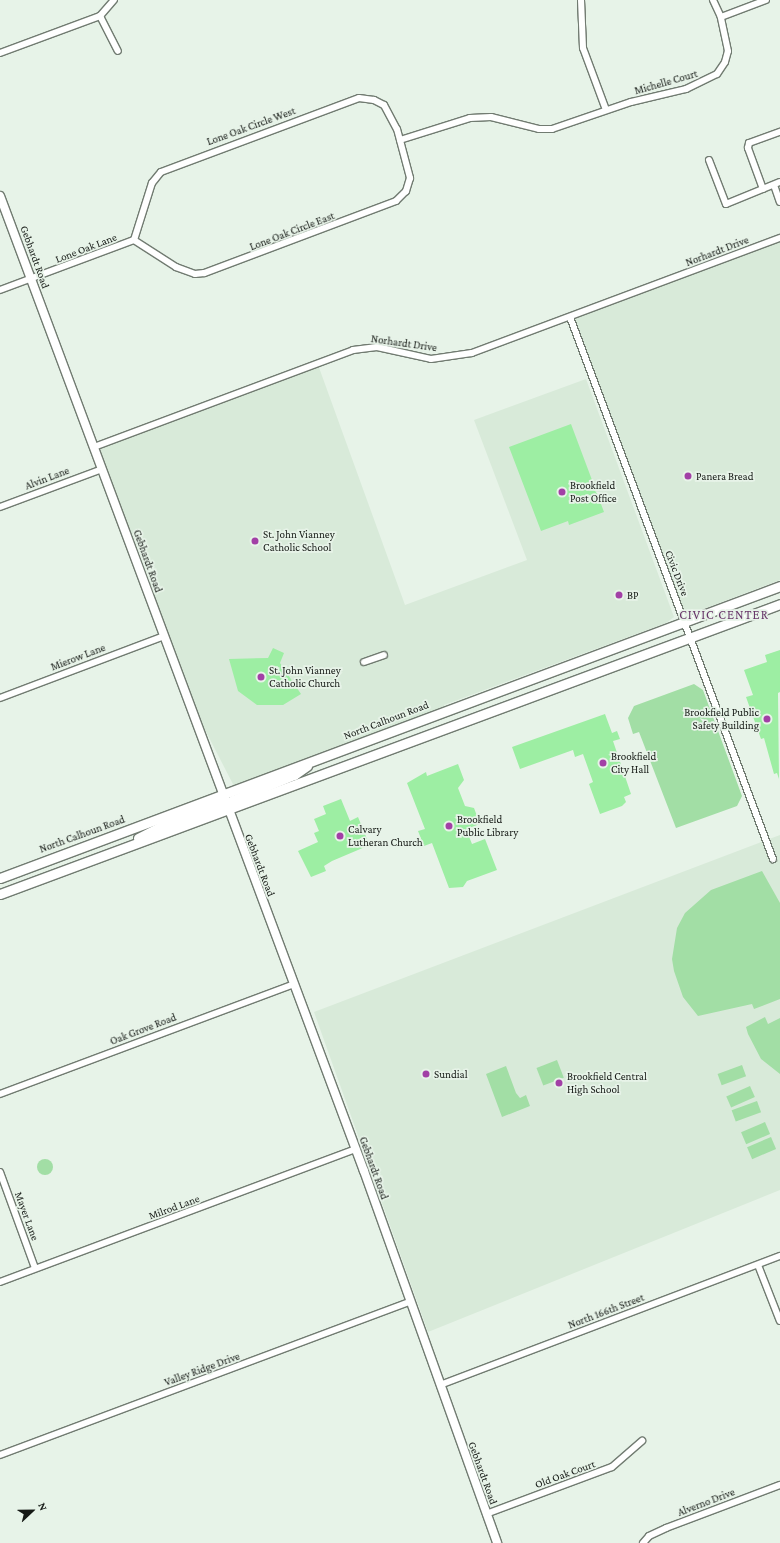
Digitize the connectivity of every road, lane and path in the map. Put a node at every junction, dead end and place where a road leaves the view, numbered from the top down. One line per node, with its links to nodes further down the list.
1 (114, 0): 5 (street)
2 (581, 0): 9 (street)
3 (713, 0): 6 (street, Michelle Court)
4 (766, 0): 6 (street)
5 (100, 16): 7 (street); 8 (street)
6 (721, 17): 9 (street, Michelle Court)
7 (118, 51)
8 (0, 53)
9 (606, 110): 11 (street, Michelle Court)
10 (780, 132): 14 (street)
11 (400, 140): 18 (street, Lone Oak Circle West); 18 (street, Lone Oak Circle East)
12 (709, 160): 14 (street)
13 (777, 184): 14 (street); 16 (street)
14 (763, 189)
15 (0, 196): 19 (street, Gebhardt Road)
16 (780, 202)
17 (780, 238): 21 (street, Norhardt Drive)
18 (134, 240): 19 (street, Lone Oak Lane)
19 (31, 279): 20 (street, Lone Oak Lane); 22 (street, Gebhardt Road)
20 (0, 290)
21 (570, 317): 22 (street, Norhardt Drive); 27 (street, Civic Drive)
22 (94, 447): 23 (street, Gebhardt Road)
23 (102, 469): 24 (street, Alvin Lane); 28 (street, Gebhardt Road)
24 (0, 507)
25 (780, 586): 27 (main road, North Calhoun Road)
26 (780, 604): 29 (main road)
27 (685, 621): 29 (street, Civic Drive); 33 (main road, North Calhoun Road)
28 (164, 636): 32 (street, Mierow Lane); 34 (street, Gebhardt Road)
29 (691, 637): 35 (main road); 37 (street, Civic Drive)
30 (384, 655): 31 (street)
31 (364, 662)
32 (0, 698)
33 (316, 759): 34 (main road, North Calhoun Road); 35 (main road)
34 (222, 795): 35 (street, Gebhardt Road); 36 (main road); 38 (main road, North Calhoun Road)
35 (227, 810): 36 (main road); 40 (street, Gebhardt Road)
36 (111, 854): 39 (main road)
37 (773, 859)
38 (0, 878)
39 (0, 894)
40 (294, 984): 41 (street, Oak Grove Road); 42 (street, Gebhardt Road)
41 (0, 1094)
42 (355, 1149): 46 (street, Milrod Lane); 48 (street, Gebhardt Road)
43 (0, 1172): 46 (street, Mayer Lane)
44 (780, 1256): 45 (street, North 166th Street)
45 (758, 1265): 49 (street); 50 (street, North 166th Street)
46 (35, 1268): 47 (street, Milrod Lane)
47 (0, 1282)
48 (410, 1302): 50 (street, Gebhardt Road); 52 (street, Valley Ridge Drive)
49 (780, 1321)
50 (440, 1385): 54 (street, Gebhardt Road)
51 (642, 1441): 54 (street, Old Oak Court)
52 (0, 1455)
53 (780, 1485): 56 (street, Alverno Drive)
54 (486, 1514): 55 (street, Gebhardt Road)
55 (497, 1543)
56 (643, 1543)

